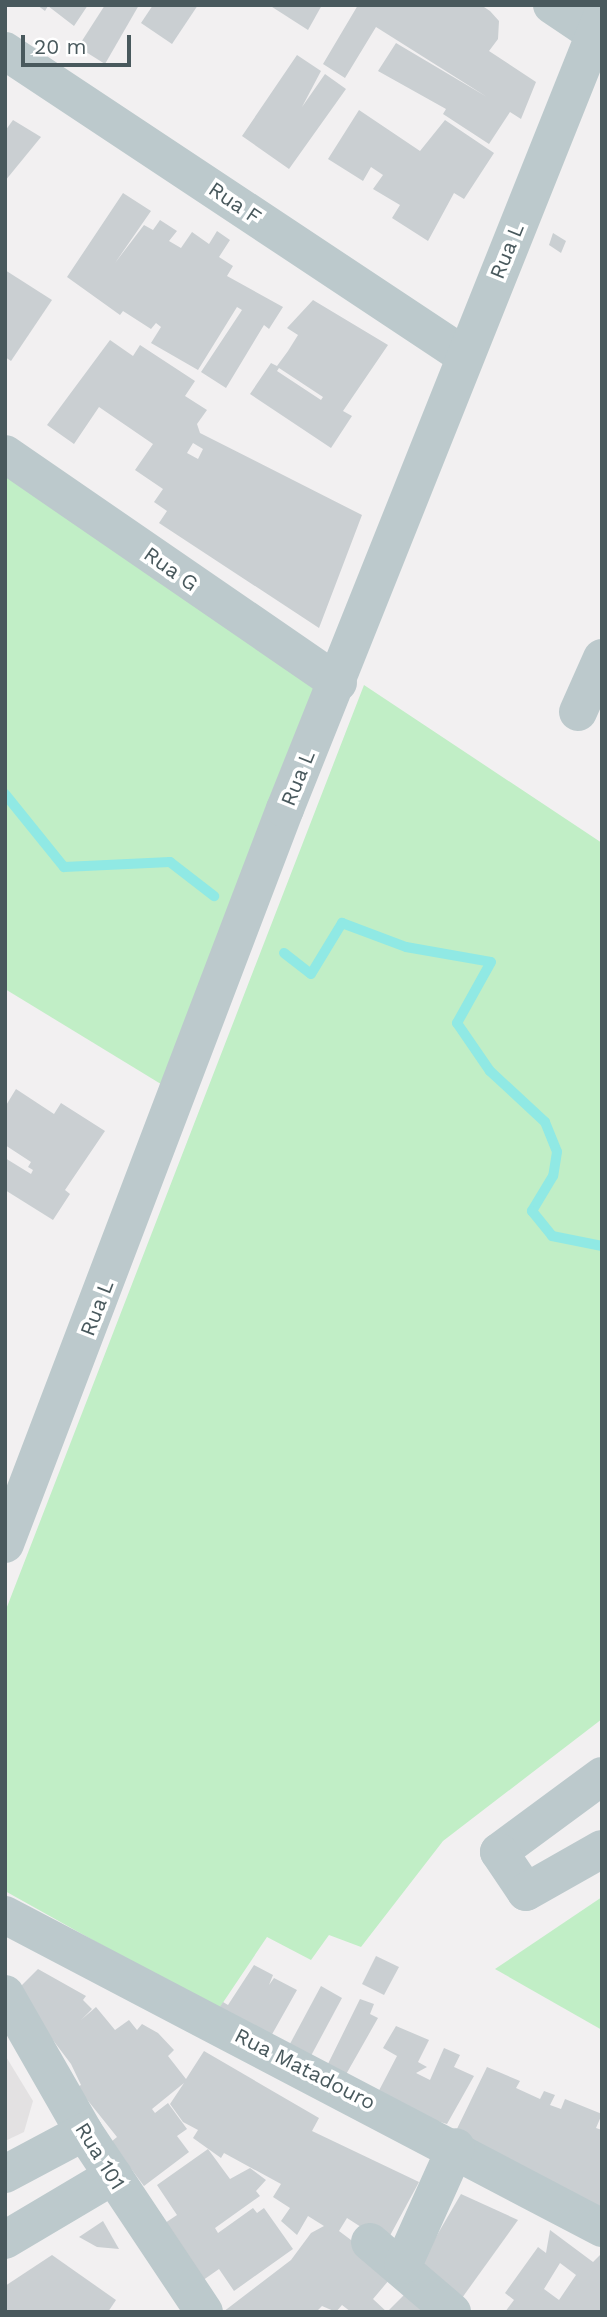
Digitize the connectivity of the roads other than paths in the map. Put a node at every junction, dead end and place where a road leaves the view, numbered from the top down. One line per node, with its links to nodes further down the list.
1 (552, 5): 2 (street)
2 (598, 25): 4 (street, Rua L)
3 (5, 51): 4 (street, Rua F)
4 (464, 356): 7 (street, Rua L)
5 (5, 454): 7 (street, Rua G)
6 (602, 658): 8 (street)
7 (338, 683): 9 (street, Rua L)
8 (578, 712)
9 (5, 1544)
10 (602, 1776): 11 (street)
11 (602, 1849)
12 (5, 1915): 15 (street, Rua Matadouro)
13 (5, 1994): 14 (street, Rua 101)
14 (84, 2132): 16 (street); 17 (street, Rua 101)
15 (456, 2147): 18 (street, Rua Matadouro); 21 (street)
16 (5, 2174)
17 (113, 2176): 19 (street); 22 (street, Rua 101)
18 (602, 2228)
19 (5, 2241)
20 (370, 2242): 21 (street)
21 (403, 2266): 23 (street)
22 (204, 2312)
23 (452, 2312)

